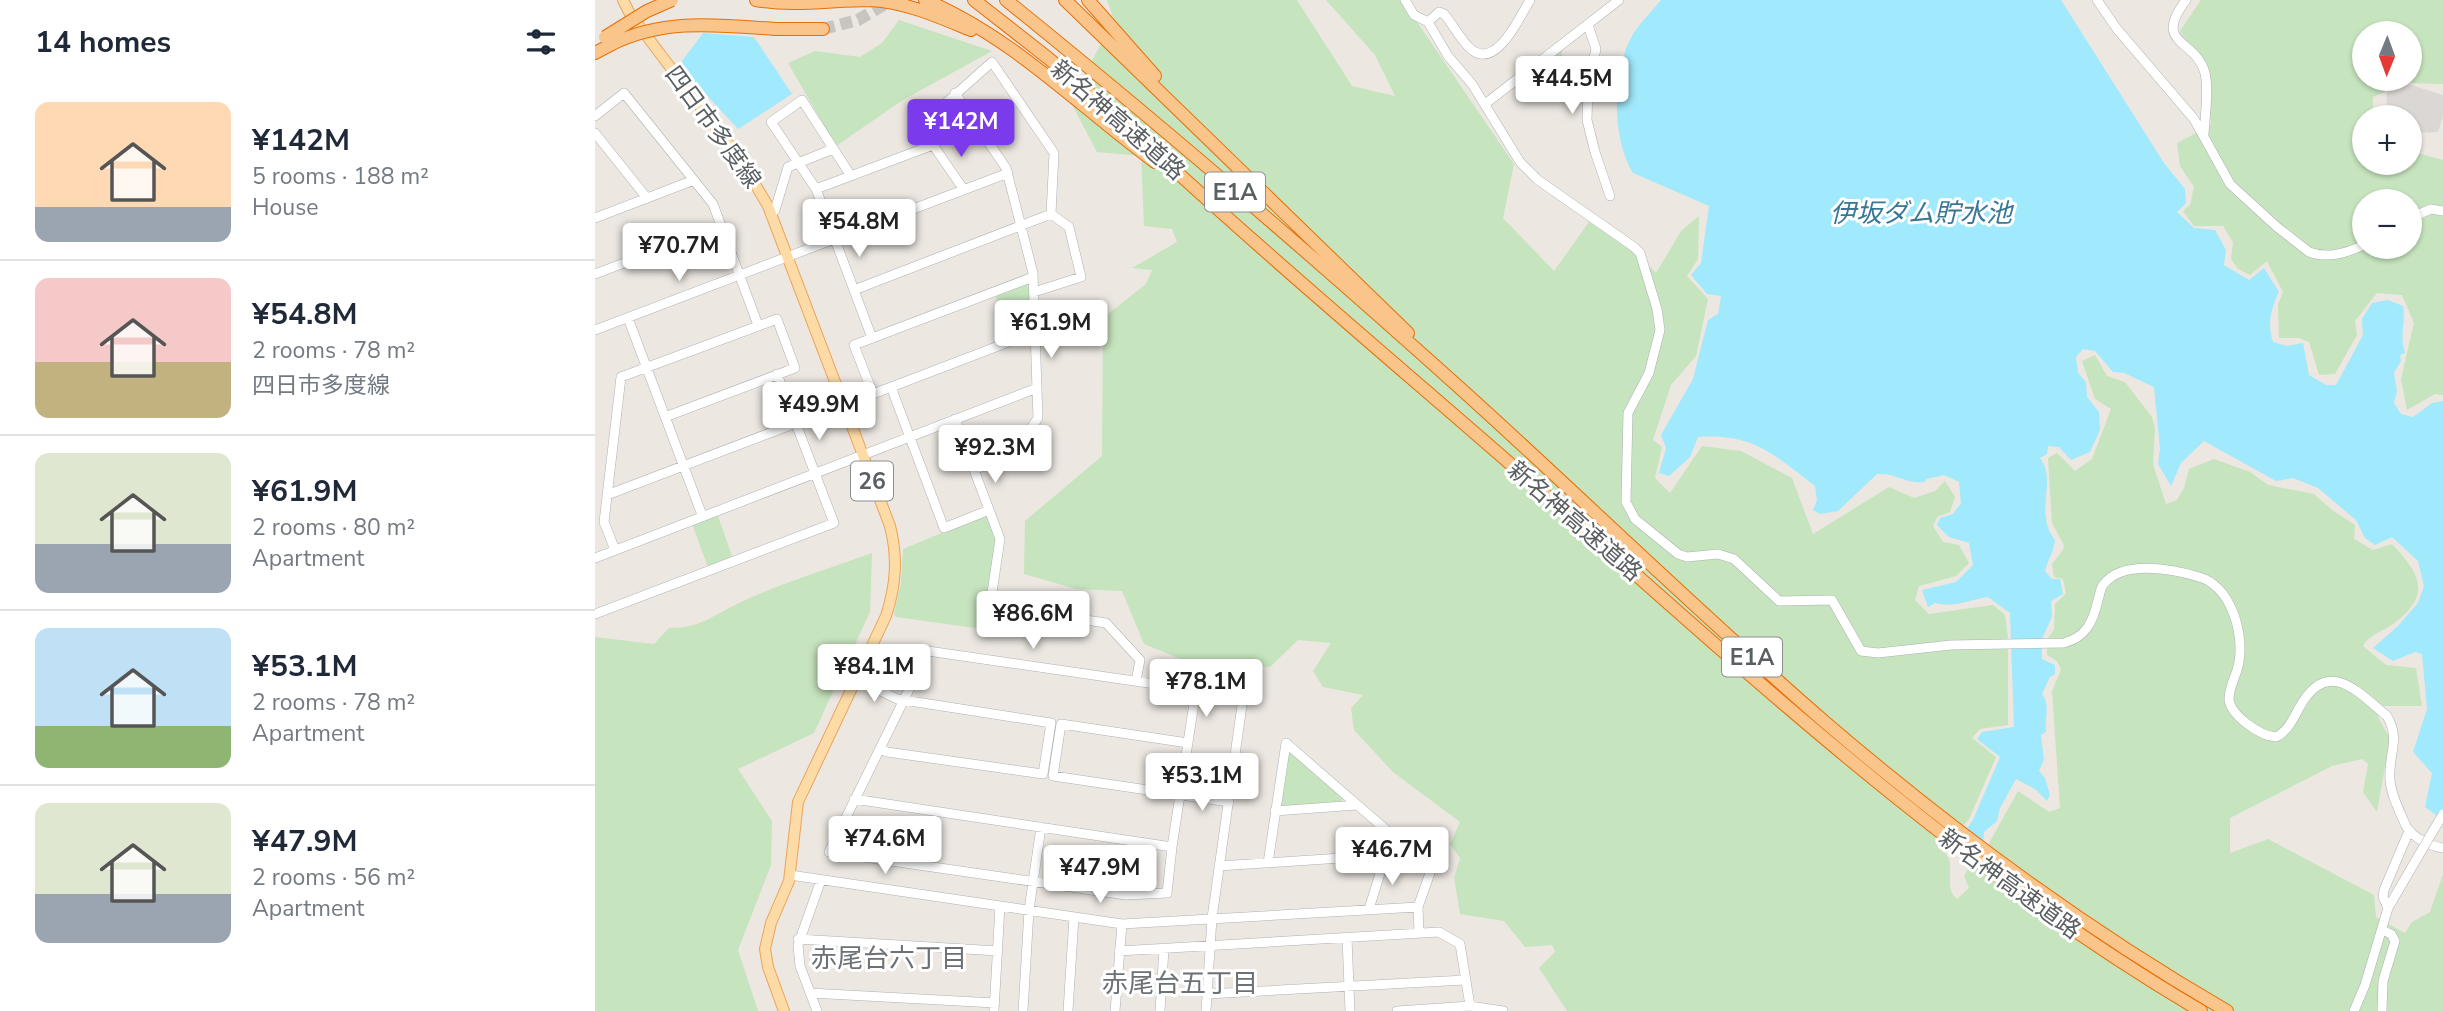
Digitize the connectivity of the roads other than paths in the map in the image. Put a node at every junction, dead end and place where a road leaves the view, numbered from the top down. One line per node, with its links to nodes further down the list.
1 (623, 0): 41 (main road, 四日市多度線 / 26)
2 (672, 0): 17 (highway, bridge)
3 (756, 0): 18 (highway)
4 (925, 0): 18 (highway)
5 (974, 0): 35 (highway, 新名神高速道路 / E1A)
6 (1006, 0): 61 (highway, 新名神高速道路 / E1A)
7 (1065, 0): 28 (highway)
8 (1088, 0): 28 (highway)
9 (1405, 0): 14 (street)
10 (1530, 0): 14 (street)
11 (1619, 0): 15 (street)
12 (2097, 0): 24 (street)
13 (2186, 0): 24 (street)
14 (1428, 22): 21 (street)
15 (1588, 25): 21 (street); 34 (street)
16 (823, 29): 17 (highway, bridge)
17 (604, 41): 19 (highway)
18 (1015, 52): 35 (highway)
19 (595, 53)
20 (955, 93): 25 (street); 29 (street); 40 (street)
21 (1485, 104): 90 (street)
22 (595, 116): 31 (street)
23 (595, 134): 36 (street)
24 (2204, 136): 45 (street)
25 (933, 145): 30 (street); 33 (street)
26 (833, 149): 27 (street); 27 (street); 30 (street)
27 (799, 163): 32 (street); 41 (street)
28 (1241, 169): 61 (highway)
29 (1008, 173): 33 (street); 43 (street)
30 (851, 176): 32 (street)
31 (694, 180): 36 (street); 42 (street)
32 (816, 189): 44 (street)
33 (964, 190): 44 (street)
34 (1610, 196)
35 (1205, 197): 87 (highway, 新名神高速道路 / E1A)
36 (647, 198): 39 (street)
37 (2422, 211): 38 (street)
38 (2443, 211)
39 (597, 214)
40 (1051, 214): 43 (street); 51 (street)
41 (771, 215): 46 (main road, 四日市多度線 / 26)
42 (721, 226): 47 (street); 48 (street)
43 (1021, 226): 49 (street); 50 (street)
44 (835, 239): 46 (street); 50 (street)
45 (2352, 249)
46 (787, 258): 48 (street); 66 (main road, 四日市多度線 / 26)
47 (595, 274)
48 (740, 276): 52 (street); 53 (street)
49 (1033, 277): 51 (street); 56 (street)
50 (854, 290): 56 (street)
51 (1034, 292): 55 (street)
52 (628, 318): 54 (street); 57 (street)
53 (758, 325): 57 (street); 58 (street)
54 (595, 330)
55 (1035, 332): 59 (street); 60 (street)
56 (872, 338): 59 (street)
57 (647, 368): 62 (street); 70 (street)
58 (777, 374): 62 (street); 64 (street)
59 (891, 387): 65 (street)
60 (1037, 388): 63 (street); 68 (street)
61 (1461, 389): 87 (highway, 新名神高速道路 / E1A)
62 (665, 417): 67 (street)
63 (955, 419): 65 (street); 68 (street)
64 (796, 423): 67 (street); 69 (street)
65 (910, 436): 66 (street); 71 (street)
66 (862, 454): 69 (street); 76 (main road, 四日市多度線 / 26)
67 (683, 466): 70 (street); 72 (street)
68 (974, 470): 71 (street)
69 (815, 472): 72 (street); 75 (street)
70 (607, 495): 73 (street)
71 (989, 510): 77 (street)
72 (702, 515): 73 (street)
73 (615, 550): 74 (street)
74 (595, 558)
75 (595, 614)
76 (855, 678): 79 (street); 97 (main road, 四日市多度線 / 26)
77 (1136, 681): 78 (street); 79 (street)
78 (1196, 690): 80 (street); 84 (street)
79 (903, 701): 81 (street); 81 (street)
80 (1188, 743): 82 (street); 82 (street)
81 (880, 749): 83 (street)
82 (1180, 794): 84 (street); 92 (street)
83 (854, 799): 89 (street); 99 (street)
84 (1229, 802): 96 (street)
85 (1357, 805): 86 (street); 86 (street); 91 (street)
86 (1275, 810): 95 (street)
87 (1926, 814): 132 (highway, 新名神高速道路 / E1A); 133 (highway, 新名神高速道路 / E1A)
88 (2443, 814): 102 (street, bridge)
89 (1041, 827): 92 (street); 99 (street)
90 (2409, 831): 93 (street); 102 (street)
91 (1392, 835): 94 (street); 101 (street)
92 (1172, 847): 99 (street)
93 (2443, 848)
94 (1386, 855): 95 (street); 103 (street)
95 (1268, 863): 96 (street)
96 (1219, 866): 106 (street)
97 (790, 875): 98 (street); 122 (main road, 四日市多度線 / 26)
98 (821, 880): 100 (street); 111 (street)
99 (1032, 882): 104 (street)
100 (1000, 906): 104 (street); 114 (street)
101 (1418, 907): 103 (street); 109 (street)
102 (2388, 908): 108 (street)
103 (1369, 909): 106 (street)
104 (1029, 910): 105 (street); 124 (street)
105 (1075, 917): 107 (street); 125 (street)
106 (1212, 918): 107 (street); 112 (street)
107 (1122, 924): 115 (street)
108 (2382, 930): 134 (street); 135 (street)
109 (1419, 933): 110 (street); 116 (street)
110 (1347, 938): 112 (street); 117 (street)
111 (798, 939): 114 (street); 118 (street)
112 (1210, 946): 113 (street); 119 (street)
113 (1164, 948): 115 (street); 127 (street)
114 (998, 951): 121 (street)
115 (1119, 951): 126 (street)
116 (1465, 980): 117 (street); 120 (street)
117 (1348, 986): 119 (street); 129 (street)
118 (810, 993): 121 (street); 123 (street)
119 (1207, 994): 128 (street)
120 (1470, 1006): 130 (street); 131 (street)
121 (994, 1007)
122 (785, 1011)
123 (817, 1011)
124 (1023, 1011)
125 (1068, 1011)
126 (1115, 1011)
127 (1160, 1011)
128 (1206, 1011)
129 (1350, 1011)
130 (1397, 1011)
131 (1503, 1011)
132 (2201, 1011)
133 (2227, 1011)
134 (2354, 1011)
135 (2382, 1011)

